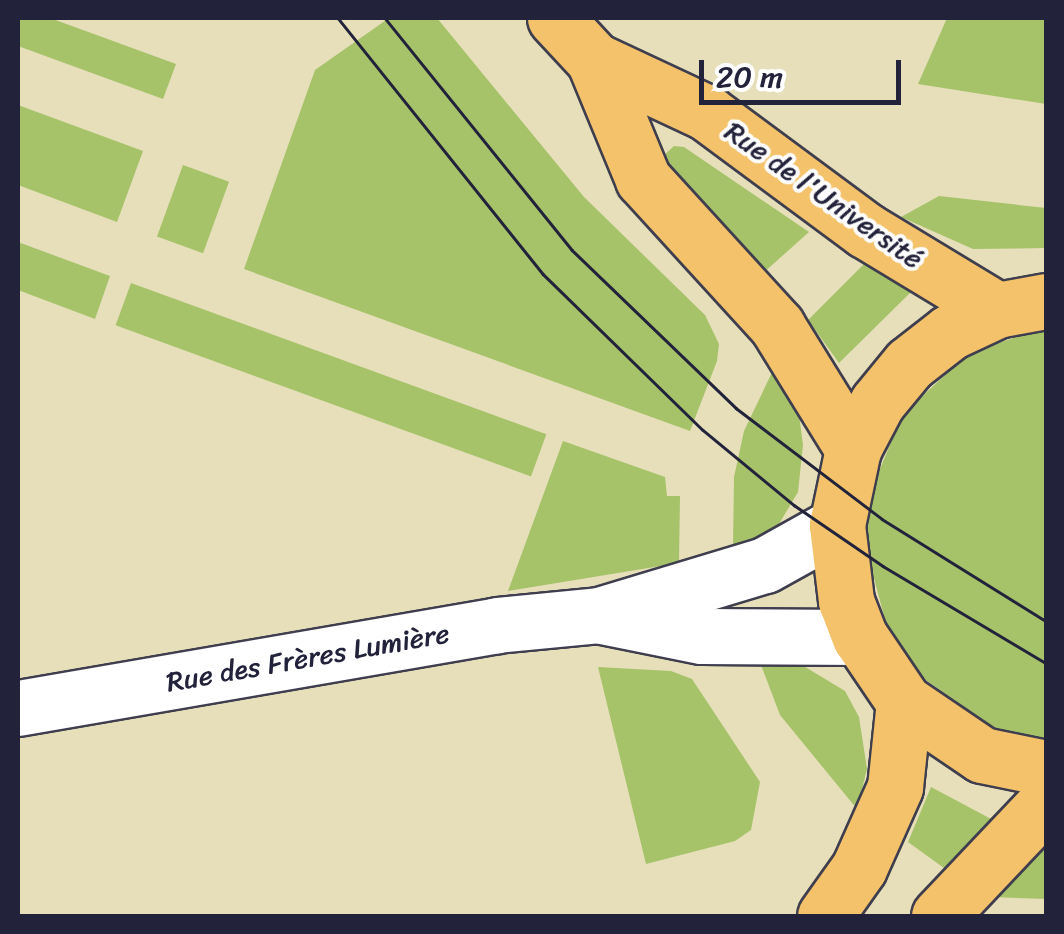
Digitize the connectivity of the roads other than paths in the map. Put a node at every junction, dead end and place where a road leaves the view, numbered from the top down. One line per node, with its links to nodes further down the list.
1 (554, 18): 2 (main road, Rue de l'Université)
2 (594, 60): 3 (main road, Rue de l'Université); 4 (main road, Rue de l'Université)
3 (1022, 306): 4 (main road)
4 (853, 448): 5 (main road)
5 (837, 525): 6 (street, Rue des Frères Lumière); 7 (main road)
6 (599, 615): 7 (street, Rue des Frères Lumière); 9 (street, Rue des Frères Lumière)
7 (860, 637): 8 (main road)
8 (904, 702): 10 (main road); 12 (main road)
9 (18, 708)
10 (1046, 768)
11 (1046, 803): 13 (main road)
12 (825, 916)
13 (938, 916)

